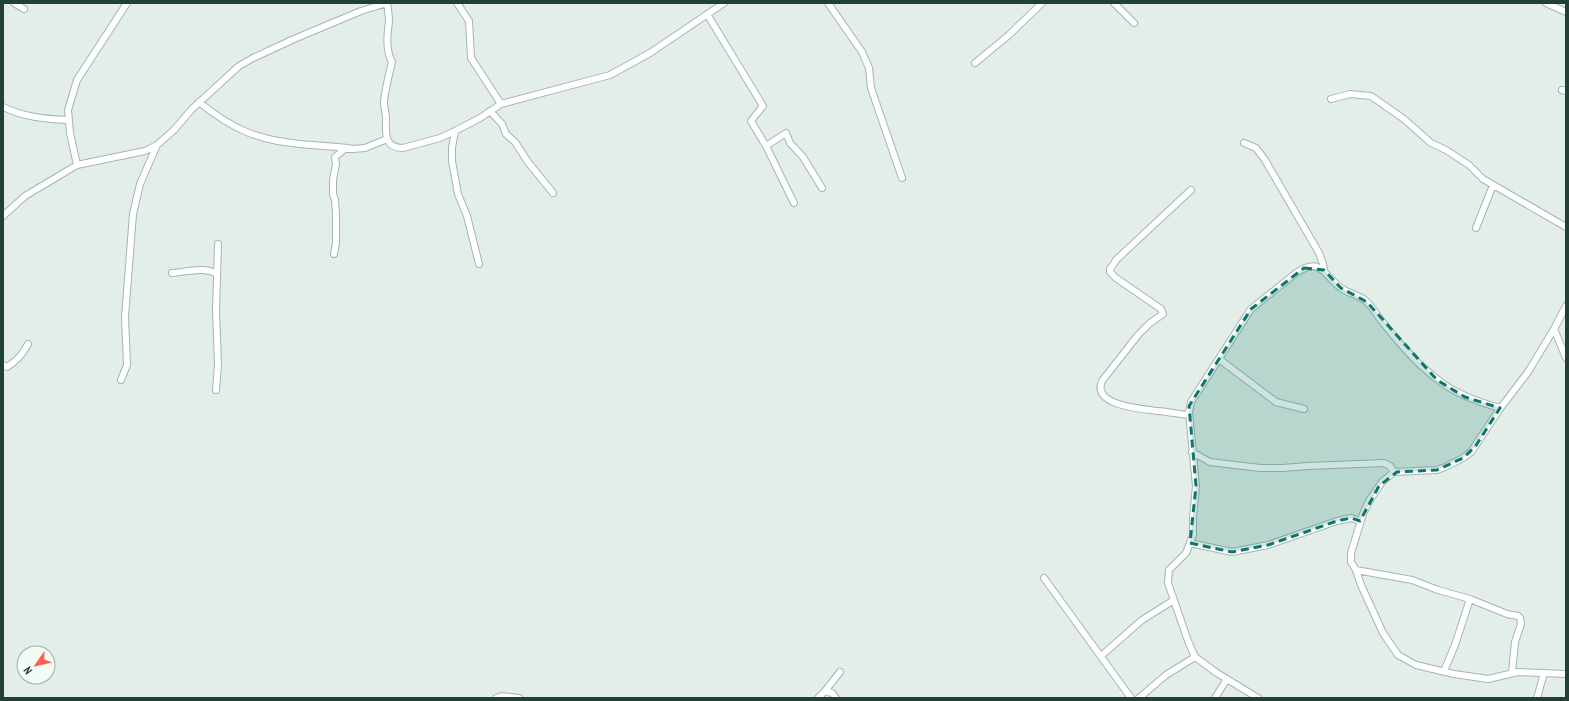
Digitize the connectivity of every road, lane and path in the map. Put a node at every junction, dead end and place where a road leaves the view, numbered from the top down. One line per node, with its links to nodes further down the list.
1 (14, 3): 10 (street)
2 (127, 3): 20 (street)
3 (387, 3): 16 (street); 22 (street)
4 (457, 3): 17 (street)
5 (724, 3): 12 (street)
6 (828, 3): 28 (street)
7 (1042, 3): 14 (street)
8 (1114, 3): 13 (street)
9 (1546, 3): 11 (street)
10 (24, 9)
11 (1566, 12)
12 (707, 14): 17 (street); 25 (street)
13 (1134, 23)
14 (975, 63)
15 (1331, 99): 29 (street)
16 (199, 102): 24 (street); 26 (street)
17 (501, 104): 19 (street)
18 (3, 107): 20 (street)
19 (490, 111): 21 (street); 32 (street)
20 (68, 120): 27 (street)
21 (455, 131): 22 (street); 39 (street)
22 (388, 139): 26 (street)
23 (1244, 143): 40 (street)
24 (157, 145): 27 (street); 49 (street)
25 (766, 146): 30 (street); 33 (street)
26 (346, 148): 38 (street)
27 (77, 165): 34 (street)
28 (902, 178)
29 (1493, 185): 35 (street); 36 (street)
30 (822, 188)
31 (1191, 190): 53 (street)
32 (553, 193)
33 (794, 203)
34 (3, 216)
35 (1566, 227)
36 (1476, 228)
37 (218, 244): 42 (street)
38 (334, 254)
39 (479, 264)
40 (1324, 270): 47 (street); 51 (street)
41 (172, 273): 42 (street)
42 (217, 274): 50 (street)
43 (1566, 306): 44 (street)
44 (1554, 329): 46 (street); 51 (street)
45 (28, 344): 48 (street)
46 (1566, 358)
47 (1219, 359): 52 (street); 53 (street)
48 (3, 365)
49 (121, 380)
50 (216, 390)
51 (1500, 408): 55 (street)
52 (1304, 409)
53 (1189, 415): 54 (street)
54 (1192, 452): 55 (street); 57 (street)
55 (1394, 472): 56 (street)
56 (1360, 521): 57 (street); 58 (street)
57 (1190, 543): 61 (street)
58 (1356, 570): 60 (street); 64 (street)
59 (1044, 578): 62 (street)
60 (1470, 599): 64 (street); 66 (street)
61 (1174, 600): 62 (street); 63 (street)
62 (1101, 656): 75 (street)
63 (1195, 657): 69 (street); 76 (street)
64 (1444, 671): 66 (street)
65 (840, 672): 70 (street)
66 (1512, 673): 67 (street)
67 (1544, 673): 68 (street); 79 (street)
68 (1566, 674)
69 (1227, 679): 77 (street); 78 (street)
70 (825, 691): 73 (street); 74 (street)
71 (496, 698): 72 (street)
72 (519, 698)
73 (818, 698)
74 (836, 698)
75 (1131, 698)
76 (1139, 698)
77 (1215, 698)
78 (1258, 698)
79 (1537, 698)

